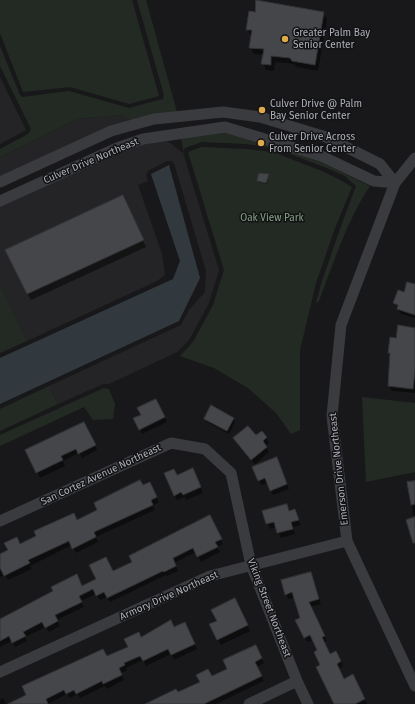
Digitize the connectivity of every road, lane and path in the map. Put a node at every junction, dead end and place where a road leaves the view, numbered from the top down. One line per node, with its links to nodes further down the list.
1 (415, 158): 3 (street, Emerson Drive Northeast)
2 (0, 182): 3 (street, Culver Drive Northeast)
3 (395, 183): 4 (street, Culver Drive Northeast); 7 (street, Emerson Drive Northeast)
4 (0, 201)
5 (205, 450): 6 (street, San Cortez Avenue Northeast); 8 (street, Viking Street Northeast)
6 (0, 521)
7 (347, 541): 8 (street, Armory Drive Northeast); 11 (street, Emerson Drive Northeast)
8 (251, 565): 9 (street, Armory Drive Northeast); 10 (street, Viking Street Northeast)
9 (0, 672)
10 (297, 681): 12 (street); 13 (street, Viking Street Northeast)
11 (415, 686)
12 (249, 704)
13 (308, 704)

